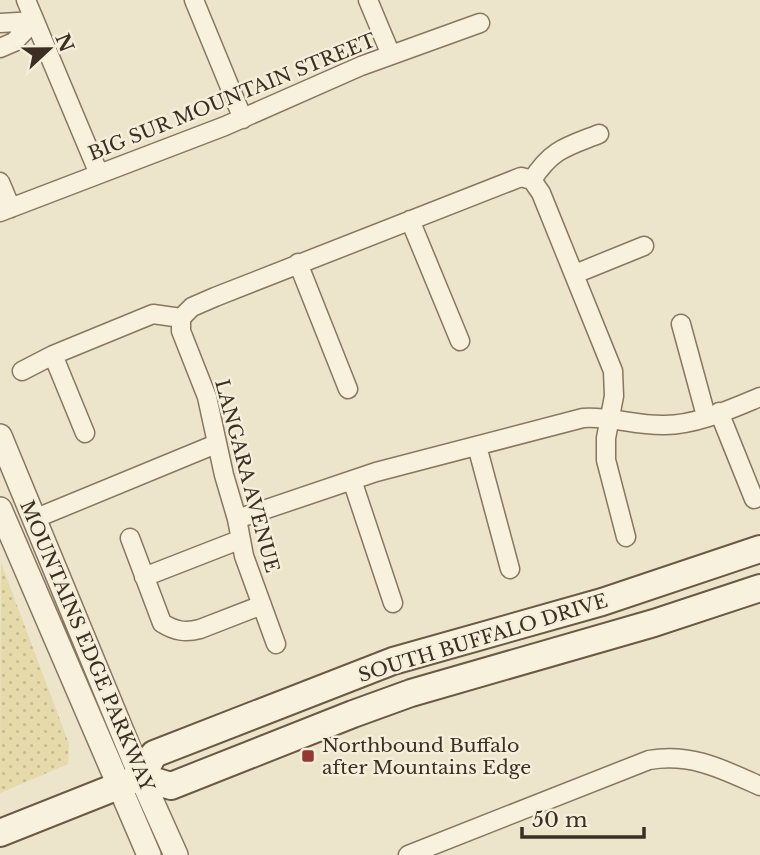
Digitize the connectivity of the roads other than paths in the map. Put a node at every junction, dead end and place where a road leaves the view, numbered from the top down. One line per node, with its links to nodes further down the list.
1 (26, 0): 4 (street)
2 (194, 0): 9 (street)
3 (368, 0): 8 (street)
4 (34, 21): 5 (street); 7 (street); 11 (street)
5 (0, 23)
6 (480, 23): 8 (street, BIG SUR MOUNTAIN STREET)
7 (0, 48)
8 (391, 55): 9 (street, BIG SUR MOUNTAIN STREET)
9 (243, 119): 11 (street, BIG SUR MOUNTAIN STREET)
10 (598, 134): 13 (street)
11 (99, 174): 14 (street, BIG SUR MOUNTAIN STREET)
12 (0, 182): 14 (street)
13 (534, 182): 15 (street); 18 (street)
14 (5, 210)
15 (410, 220): 17 (street); 21 (street)
16 (644, 246): 18 (street)
17 (298, 263): 19 (street); 24 (street)
18 (575, 274): 27 (street)
19 (181, 318): 22 (street); 30 (street, LANGARA AVENUE)
20 (681, 324): 26 (street)
21 (460, 341)
22 (53, 355): 23 (street); 28 (street)
23 (22, 372)
24 (348, 389)
25 (760, 397): 26 (street)
26 (713, 414): 27 (street); 33 (street)
27 (611, 418): 31 (street); 37 (street)
28 (85, 433)
29 (0, 436): 35 (street, MOUNTAINS EDGE PARKWAY)
30 (216, 444): 35 (street); 36 (street, LANGARA AVENUE)
31 (477, 446): 32 (street); 41 (street)
32 (352, 480): 36 (street); 44 (street)
33 (754, 499)
34 (0, 509): 47 (street, MOUNTAINS EDGE PARKWAY)
35 (34, 519): 47 (street, MOUNTAINS EDGE PARKWAY)
36 (237, 519): 39 (street, LANGARA AVENUE)
37 (626, 537)
38 (130, 538): 42 (street)
39 (239, 540): 42 (street); 45 (street, LANGARA AVENUE)
40 (760, 549): 47 (main road, SOUTH BUFFALO DRIVE)
41 (510, 569)
42 (145, 577): 45 (street)
43 (760, 588): 47 (main road, SOUTH BUFFALO DRIVE)
44 (393, 603)
45 (262, 605): 46 (street, LANGARA AVENUE)
46 (276, 644)
47 (130, 782): 49 (main road); 50 (street, MOUNTAINS EDGE PARKWAY); 51 (street, MOUNTAINS EDGE PARKWAY)
48 (760, 786): 52 (street)
49 (0, 832)
50 (149, 855)
51 (176, 855)
52 (408, 855)

